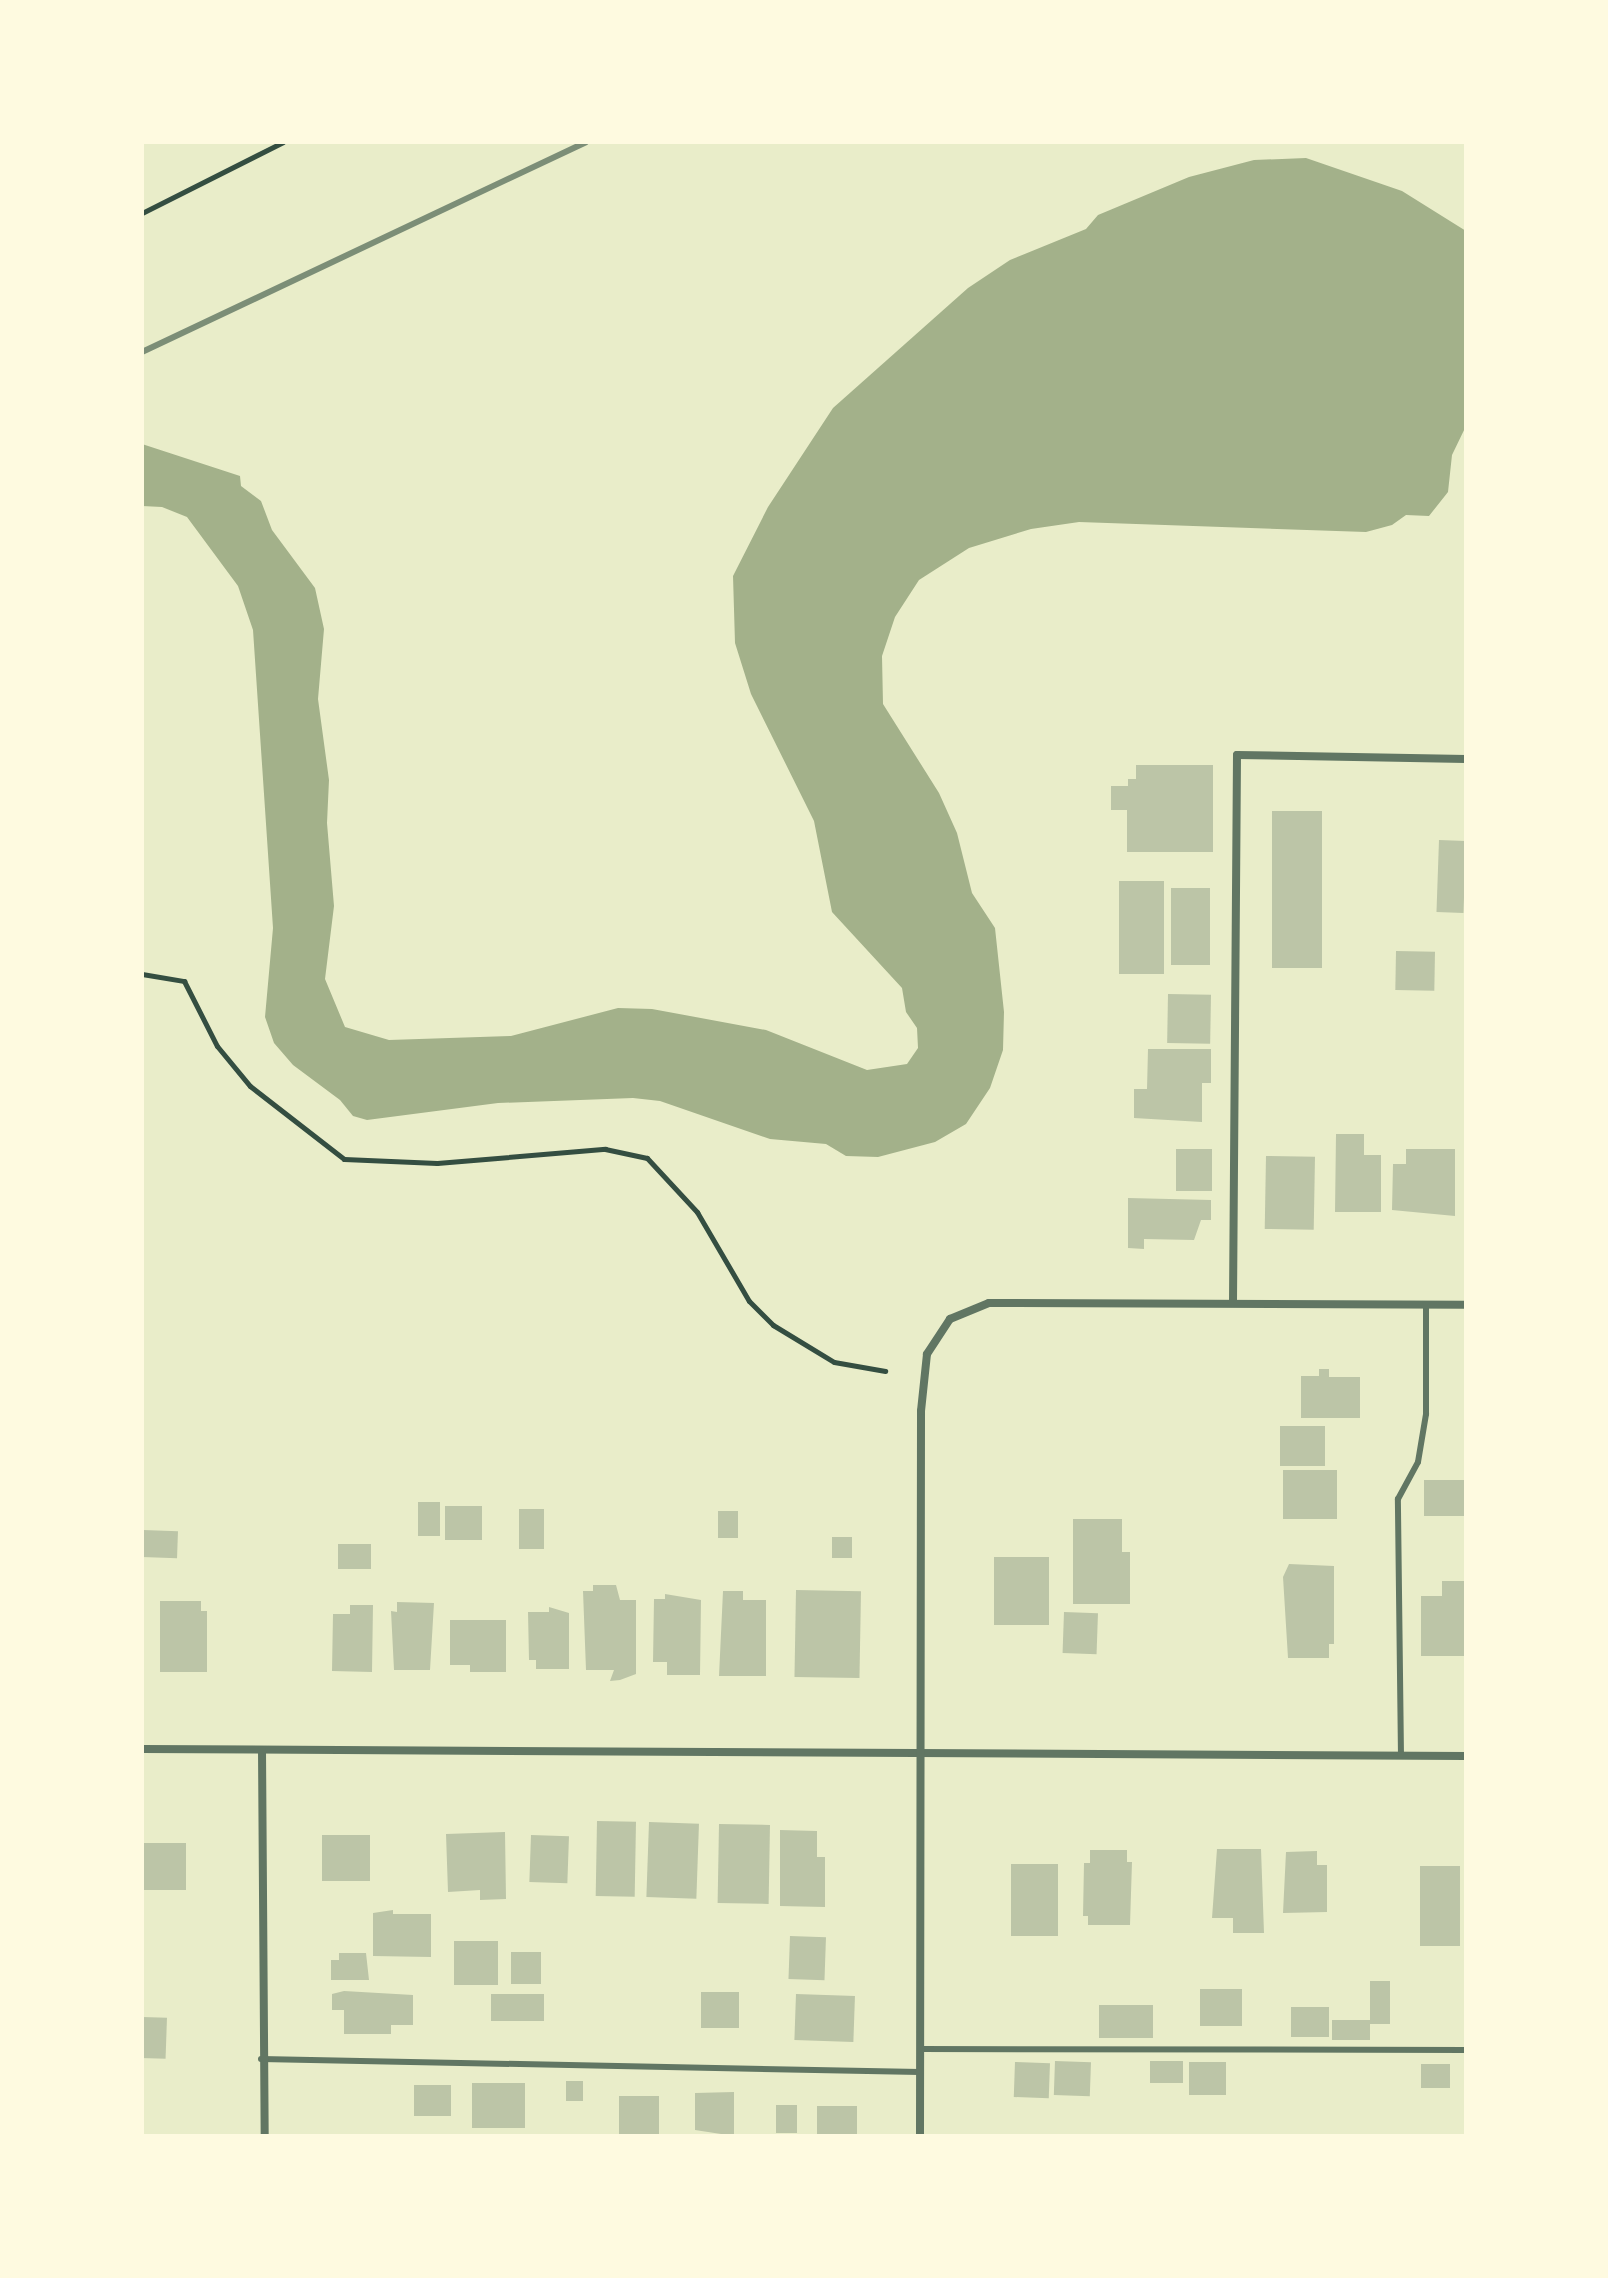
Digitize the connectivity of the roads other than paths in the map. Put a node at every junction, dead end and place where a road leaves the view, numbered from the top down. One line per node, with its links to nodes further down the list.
1 (1466, 759): 2 (street)
2 (1233, 1302): 3 (street); 7 (street)
3 (1426, 1305): 4 (street); 8 (lane)
4 (1466, 1305)
5 (142, 1749): 6 (street)
6 (262, 1750): 7 (street); 12 (street)
7 (921, 1753): 8 (street); 10 (street)
8 (1401, 1756): 9 (street)
9 (1466, 1756)
10 (920, 2049): 11 (lane); 13 (street)
11 (1466, 2050)
12 (261, 2059): 13 (lane); 14 (street)
13 (920, 2072): 15 (street)
14 (265, 2136)
15 (920, 2136)

